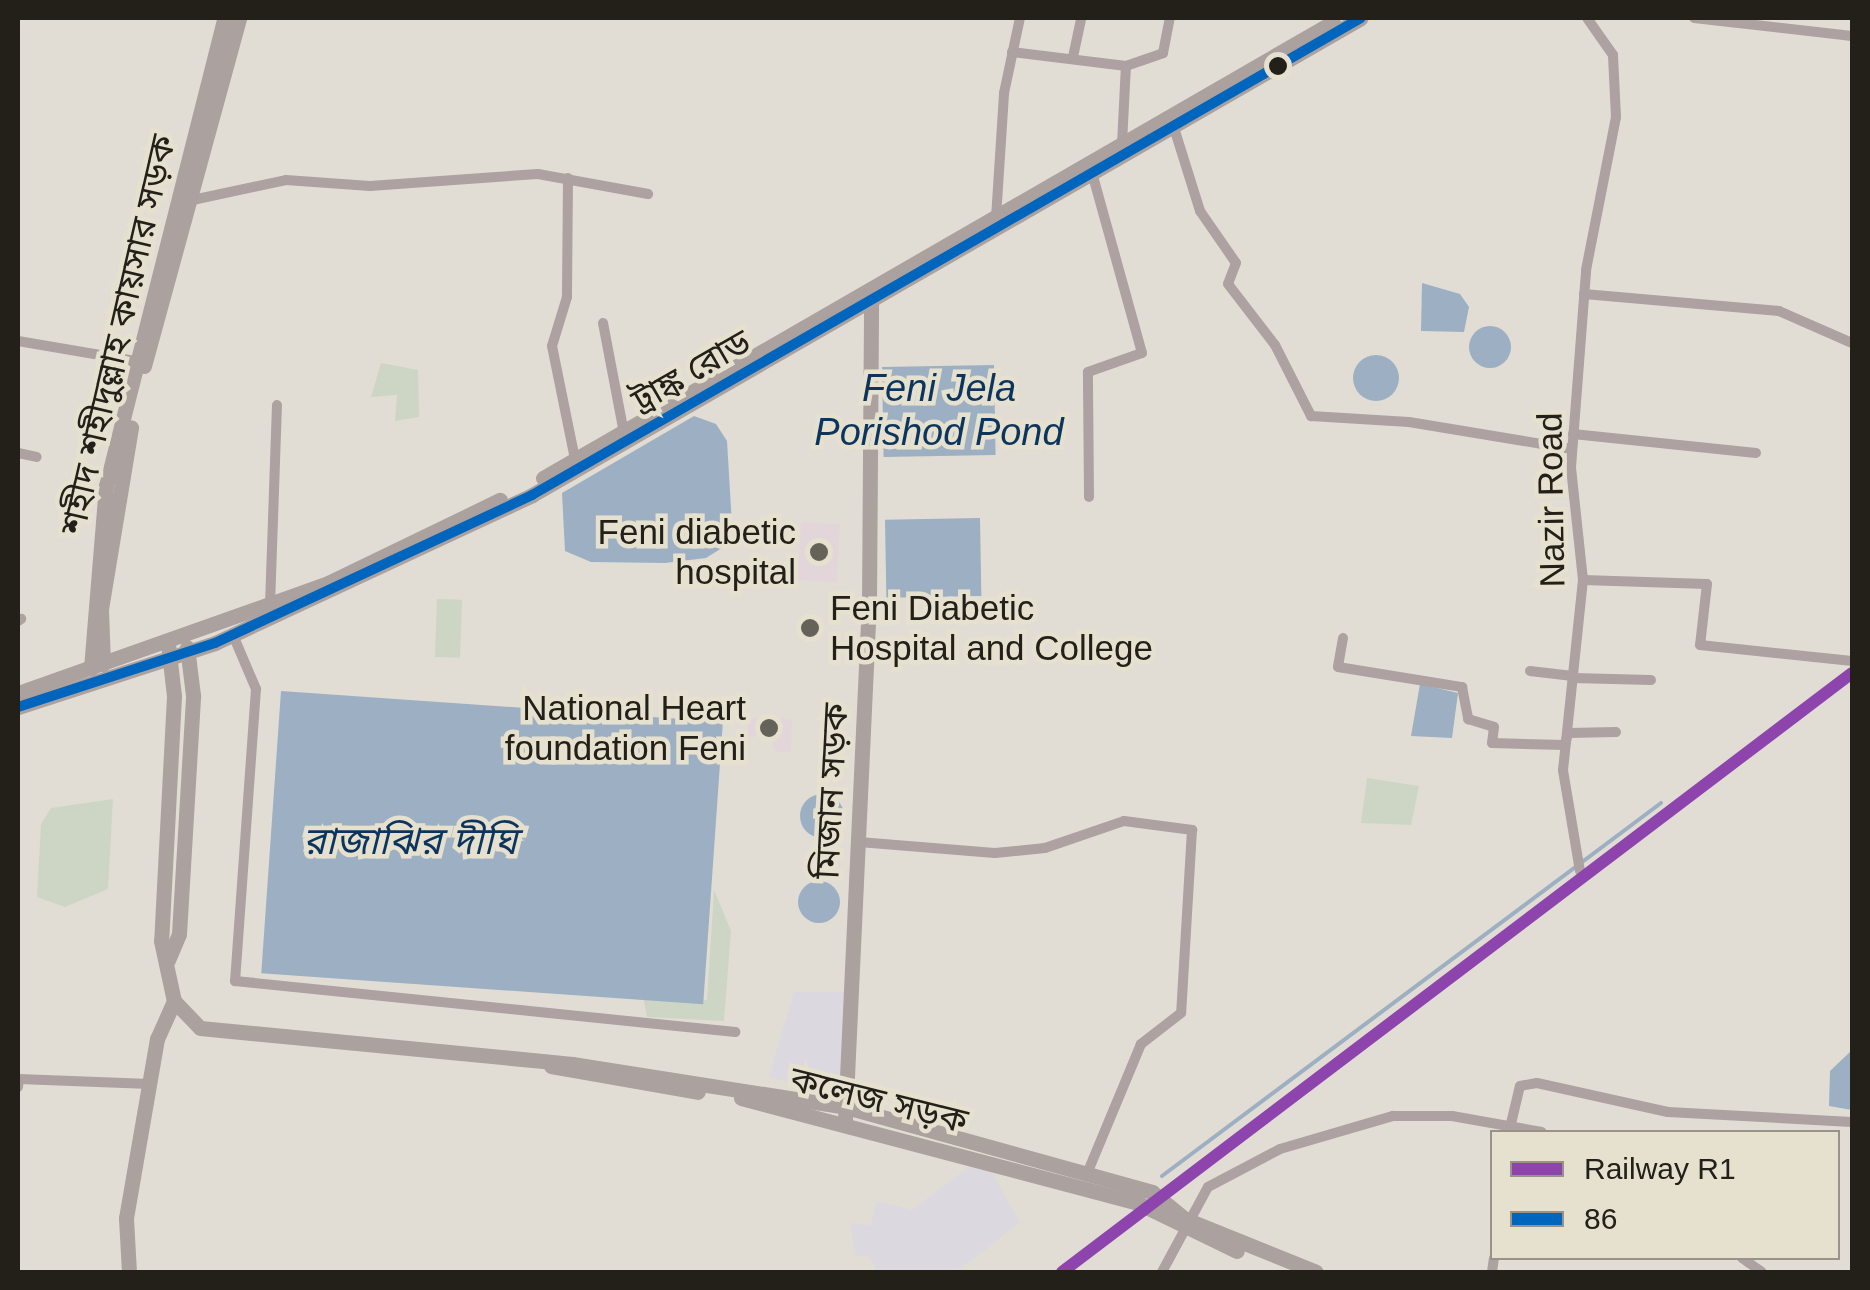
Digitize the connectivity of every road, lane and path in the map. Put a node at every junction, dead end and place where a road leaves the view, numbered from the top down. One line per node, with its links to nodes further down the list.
1 (224, 18): 19 (main road, শহীদ শহীদুল্লাহ কায়সার সড়ক)
2 (239, 18): 19 (main road, শহীদ শহীদুল্লাহ কায়সার সড়ক)
3 (1020, 18): 11 (street)
4 (1081, 18): 12 (street)
5 (1170, 18): 13 (street)
6 (1341, 18): 15 (main road, ট্রাঙ্ক রোড)
7 (1362, 18): 14 (main road, ট্রাঙ্ক রোড)
8 (1586, 18): 22 (street, Nazir Road)
9 (1694, 18): 10 (street)
10 (1852, 36)
11 (1012, 52): 12 (street); 20 (street)
12 (1072, 57): 13 (street)
13 (1126, 66): 15 (street)
14 (1175, 130): 16 (main road, ট্রাঙ্ক রোড); 31 (street)
15 (1122, 144): 20 (main road, ট্রাঙ্ক রোড)
16 (1093, 176): 23 (main road, ট্রাঙ্ক রোড); 36 (street)
17 (568, 178): 18 (street); 19 (street); 35 (street)
18 (648, 194)
19 (184, 202): 27 (main road, শহীদ শহীদুল্লাহ কায়সার সড়ক); 44 (main road, শহীদ শহীদুল্লাহ কায়সার সড়ক)
20 (996, 218): 21 (main road, ট্রাঙ্ক রোড)
21 (872, 285): 23 (main road, মিজান সড়ক); 29 (main road, ট্রাঙ্ক রোড)
22 (1584, 294): 26 (street); 30 (street, Nazir Road)
23 (871, 303): 39 (main road, ট্রাঙ্ক রোড); 52 (main road, মিজান সড়ক)
24 (603, 323): 29 (street)
25 (18, 341): 27 (street)
26 (1852, 342)
27 (135, 361): 44 (main road, শহীদ শহীদুল্লাহ কায়সার সড়ক)
28 (277, 404): 38 (street)
29 (623, 428): 35 (main road, ট্রাঙ্ক রোড)
30 (1573, 434): 31 (street, Nazir Road); 33 (street)
31 (1572, 449): 37 (street, Nazir Road)
32 (18, 453): 34 (street)
33 (1756, 453)
34 (37, 457)
35 (575, 459): 38 (main road, ট্রাঙ্ক রোড)
36 (1089, 497)
37 (1583, 580): 43 (street); 46 (street, Nazir Road)
38 (270, 605): 41 (main road, ট্রাঙ্ক রোড)
39 (233, 635): 41 (main road, ট্রাঙ্ক রোড); 56 (street)
40 (1342, 638): 51 (street)
41 (186, 646): 42 (main road, ট্রাঙ্ক রোড); 54 (main road)
42 (169, 652): 44 (main road, ট্রাঙ্ক রোড); 49 (main road, ট্রাঙ্ক রোড); 54 (main road)
43 (1852, 662)
44 (97, 666): 48 (main road, ট্রাঙ্ক রোড)
45 (1530, 671): 46 (street)
46 (1573, 677): 47 (street); 51 (street, Nazir Road)
47 (1651, 680)
48 (18, 693)
49 (18, 707)
50 (1616, 732): 51 (street)
51 (1565, 745): 53 (street, Nazir Road)
52 (859, 842): 59 (main road, মিজান সড়ক); 62 (street)
53 (1580, 870)
54 (168, 960): 55 (main road)
55 (174, 1000): 57 (main road); 59 (main road, কলেজ সড়ক)
56 (735, 1032)
57 (150, 1084): 58 (street); 64 (main road)
58 (18, 1087)
59 (846, 1114): 62 (main road, কলেজ সড়ক); 63 (main road, কলেজ সড়ক)
60 (1852, 1122): 61 (street)
61 (1509, 1128): 63 (street)
62 (1087, 1174): 63 (main road, কলেজ সড়ক)
63 (1184, 1225): 65 (street); 66 (main road); 67 (main road)
64 (129, 1272)
65 (1162, 1272)
66 (1292, 1272)
67 (1316, 1272)

